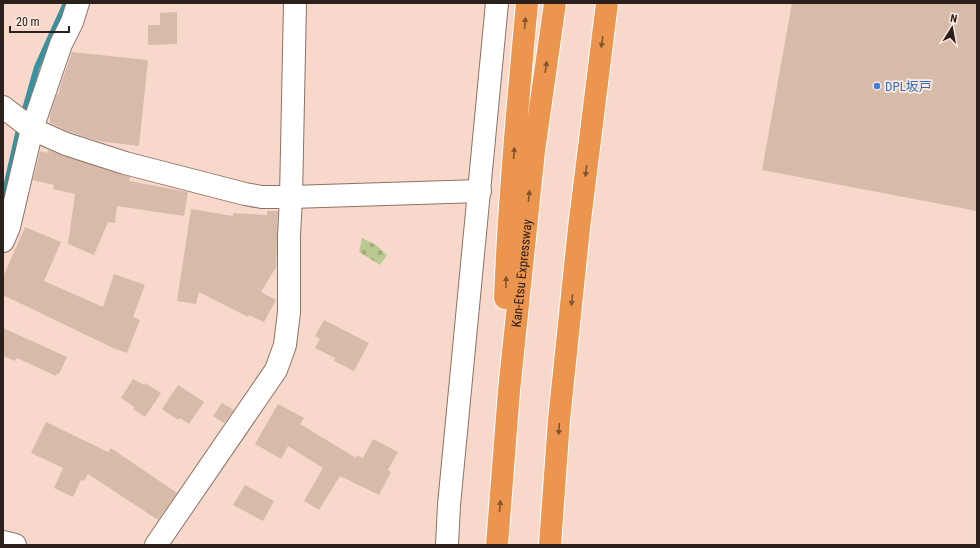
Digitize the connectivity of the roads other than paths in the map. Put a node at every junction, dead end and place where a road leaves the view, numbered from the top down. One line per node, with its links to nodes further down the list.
1 (78, 3): 7 (street)
2 (295, 3): 9 (street)
3 (497, 3): 8 (street)
4 (527, 3): 11 (highway, one-way to 4)
5 (555, 3): 11 (highway, Kan-Etsu Expressway, one-way to 5)
6 (608, 3): 17 (highway, one-way to 17)
7 (21, 120): 9 (street); 10 (street)
8 (480, 191): 9 (street); 15 (street)
9 (291, 197): 14 (street)
10 (3, 241)
11 (509, 391): 16 (highway, Kan-Etsu Expressway, one-way to 11)
12 (3, 542): 13 (street)
13 (15, 545)
14 (156, 545)
15 (447, 545)
16 (497, 545)
17 (550, 545)

